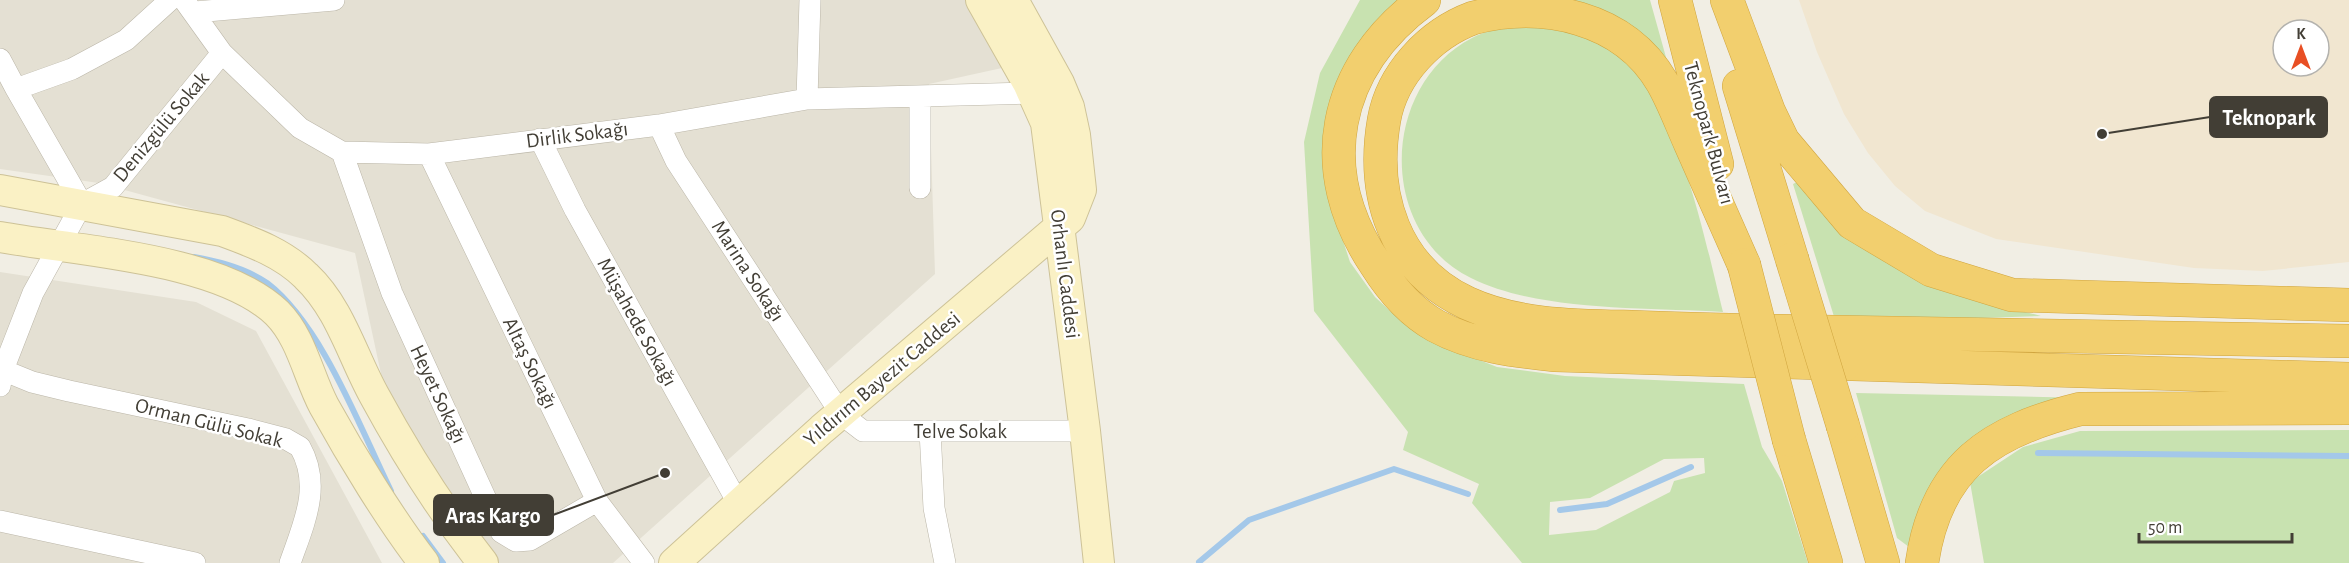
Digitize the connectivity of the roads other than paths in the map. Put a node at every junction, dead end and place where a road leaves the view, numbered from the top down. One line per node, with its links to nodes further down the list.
1 (170, 0): 13 (street)
2 (334, 0): 10 (street)
3 (810, 0): 16 (street)
4 (981, 0): 14 (street, Orhanlı Caddesi)
5 (1013, 0): 23 (street, Orhanlı Caddesi)
6 (1424, 0): 32 (highway)
7 (1675, 0): 28 (highway, Teknopark Bulvarı)
8 (1716, 0): 50 (highway, Teknopark Bulvarı, bridge)
9 (1727, 0): 29 (highway)
10 (189, 6): 11 (street, Dirlik Sokağı)
11 (222, 53): 19 (street, Dirlik Sokağı); 24 (street, Denizgülü Sokak)
12 (0, 60): 13 (street)
13 (16, 89): 24 (street)
14 (1032, 93): 15 (street, Dirlik Sokağı); 25 (street, Orhanlı Caddesi)
15 (920, 96): 16 (street, Dirlik Sokağı); 21 (street)
16 (807, 99): 17 (street, Dirlik Sokağı)
17 (659, 125): 18 (street, Dirlik Sokağı); 34 (street, Marina Sokağı)
18 (540, 140): 20 (street, Dirlik Sokağı); 38 (street, Müşahede Sokağı)
19 (342, 152): 20 (street, Dirlik Sokağı); 37 (street, Heyet Sokağı)
20 (429, 154): 37 (street, Altaş Sokağı)
21 (920, 188)
22 (0, 190): 24 (street)
23 (1081, 190): 25 (street, Yıldırım Bayezit Caddesi)
24 (82, 204): 27 (street); 44 (street)
25 (1058, 229): 34 (street, Yıldırım Bayezit Caddesi); 36 (street, Orhanlı Caddesi)
26 (0, 237): 27 (street)
27 (58, 248): 31 (street); 43 (street)
28 (1744, 265): 30 (highway); 49 (highway, bridge)
29 (2349, 305)
30 (2349, 341)
31 (1, 375): 42 (street, Orman Gülü Sokak)
32 (2349, 379)
33 (2349, 408): 51 (highway)
34 (841, 414): 35 (street, Telve Sokak); 38 (street, Yıldırım Bayezit Caddesi)
35 (930, 431): 36 (street, Telve Sokak); 47 (street)
36 (1085, 431): 48 (street, Orhanlı Caddesi)
37 (597, 501): 45 (street, Altaş Sokağı)
38 (738, 503): 46 (street, Yıldırım Bayezit Caddesi)
39 (0, 521): 40 (street)
40 (149, 558): 41 (street)
41 (195, 563)
42 (290, 563)
43 (424, 563)
44 (483, 563)
45 (644, 563)
46 (674, 563)
47 (945, 563)
48 (1099, 563)
49 (1826, 563)
50 (1883, 563)
51 (1922, 563)

